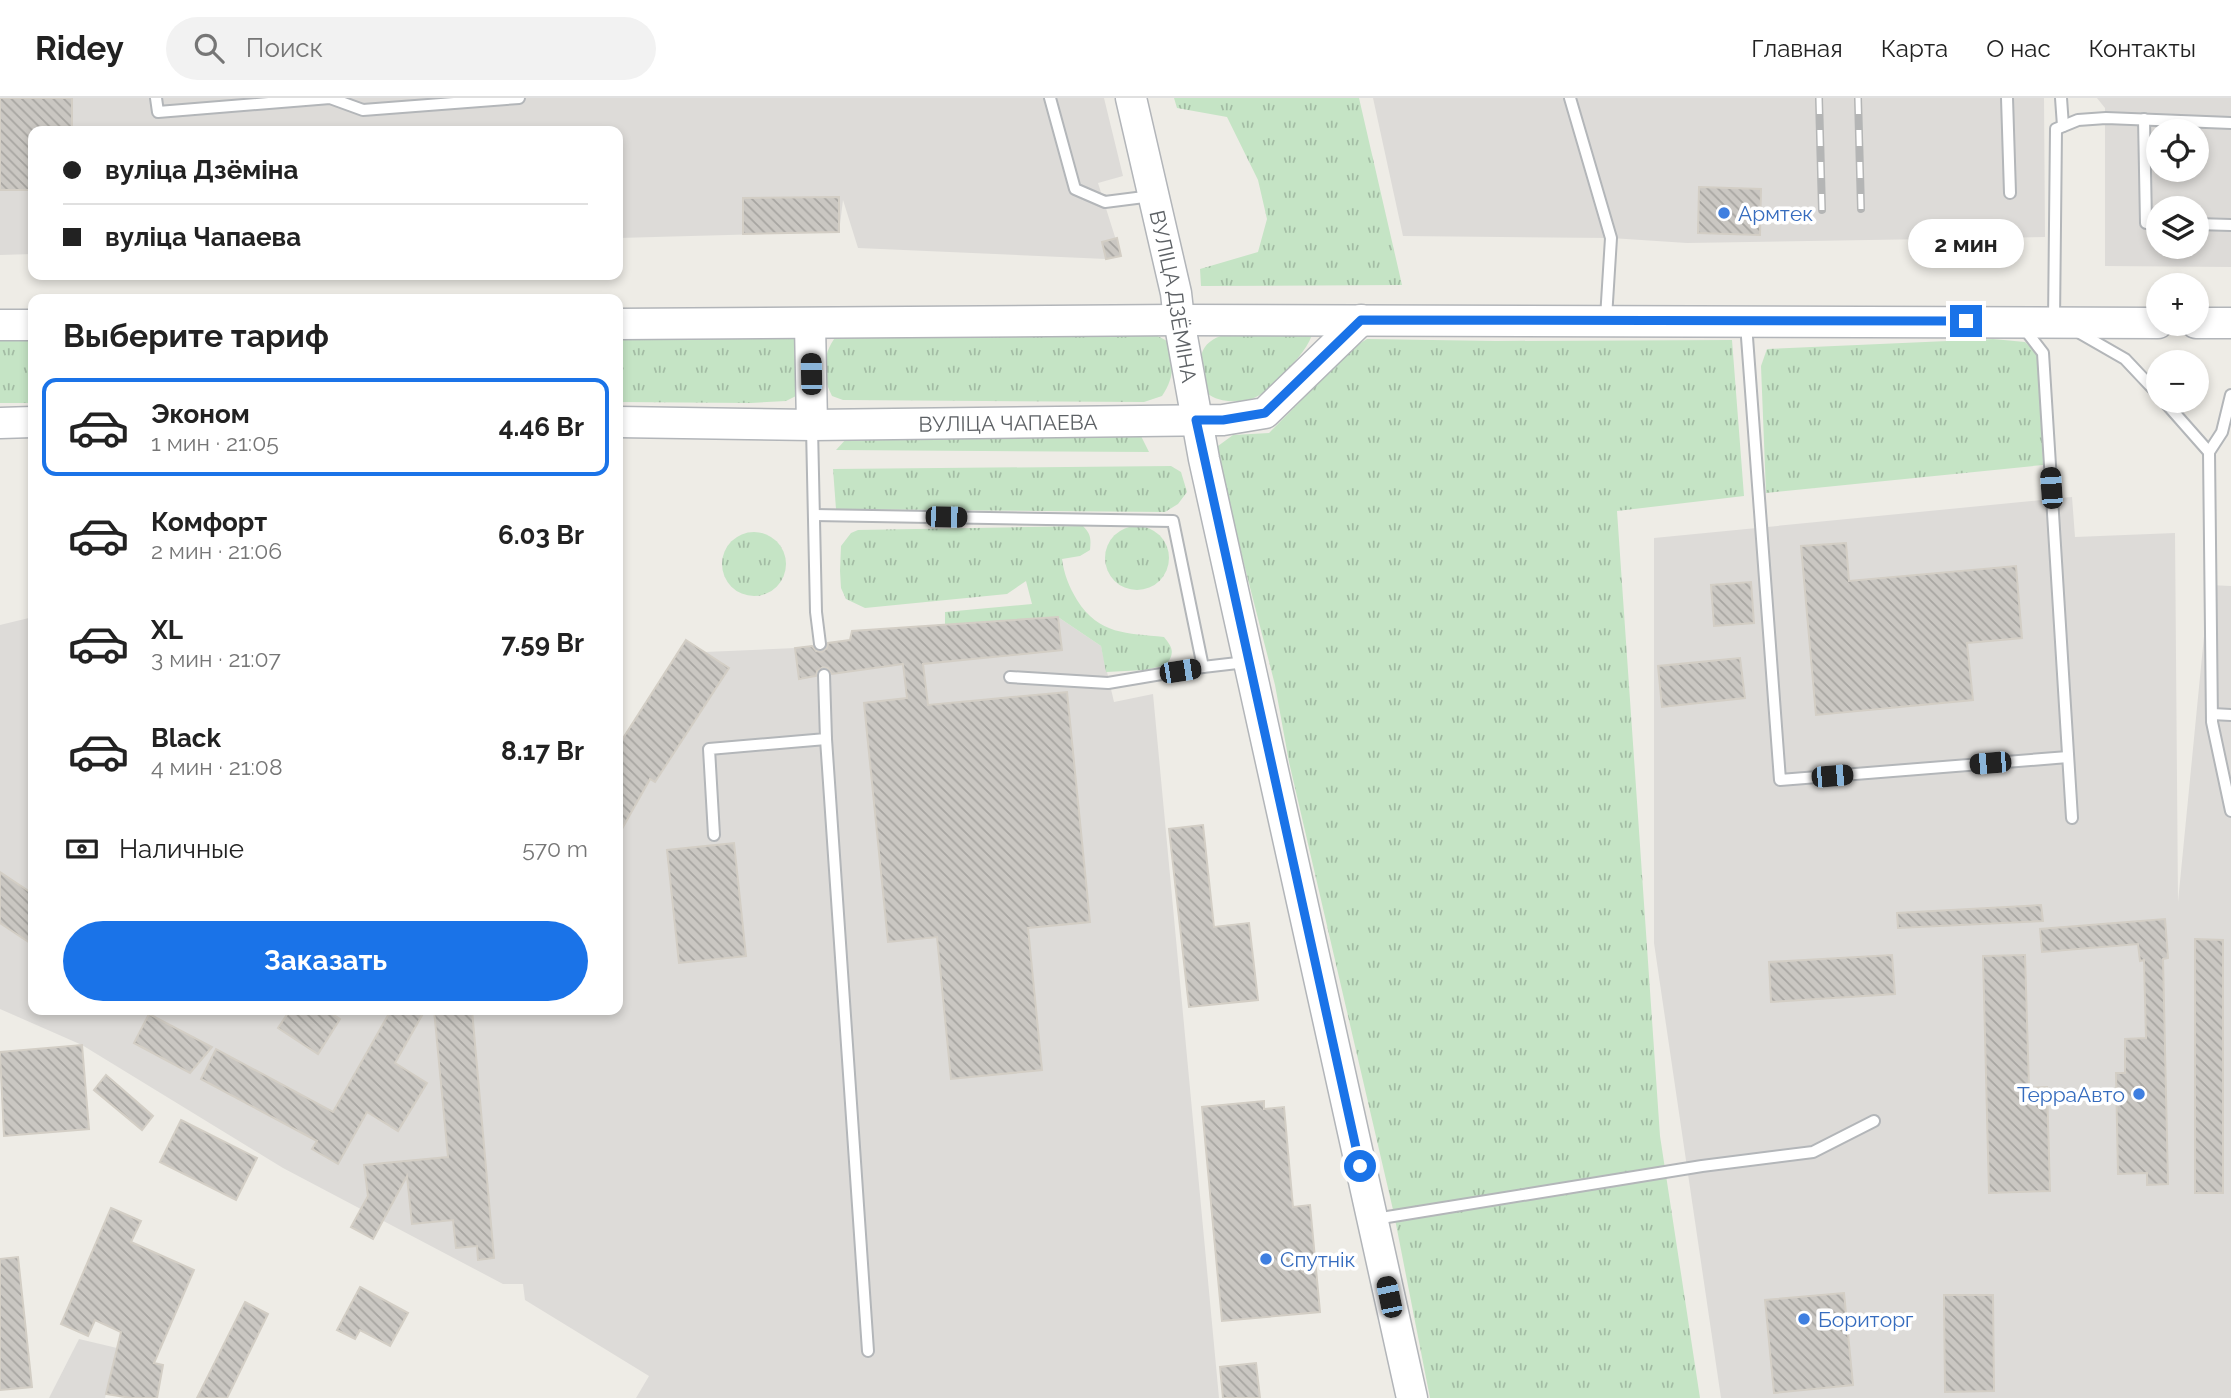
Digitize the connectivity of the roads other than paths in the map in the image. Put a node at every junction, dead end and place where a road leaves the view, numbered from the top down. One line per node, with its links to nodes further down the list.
1 (156, 98): 9 (lane)
2 (330, 98): 9 (lane); 10 (lane)
3 (519, 98): 10 (lane)
4 (1050, 98): 15 (lane)
5 (1131, 98): 15 (main road, ВУЛІЦА ДЗЁМІНА)
6 (1570, 98): 21 (lane)
7 (2007, 98): 14 (lane)
8 (2061, 98): 13 (lane)
9 (245, 102)
10 (426, 102)
11 (2144, 119): 12 (lane); 13 (lane); 16 (lane)
12 (2231, 123)
13 (2063, 126): 24 (lane)
14 (2010, 193)
15 (1155, 195): 19 (main road, ВУЛІЦА ДЗЁМІНА)
16 (2146, 223)
17 (2209, 224): 18 (lane)
18 (2231, 225)
19 (1179, 320): 20 (main road); 29 (main road); 35 (main road, ВУЛІЦА ДЗЁМІНА)
20 (1361, 320): 21 (main road); 35 (main road, ВУЛІЦА ЧАПАЕВА)
21 (1605, 321): 22 (main road)
22 (1746, 321): 23 (main road); 50 (lane)
23 (2020, 321): 24 (main road); 50 (lane)
24 (2053, 321): 25 (main road); 32 (lane)
25 (2146, 323)
26 (2209, 323): 27 (main road)
27 (2231, 323)
28 (623, 324): 29 (main road)
29 (810, 324): 39 (main road)
30 (0, 325): 31 (main road)
31 (28, 325)
32 (2146, 381)
33 (2231, 395): 40 (lane)
34 (2175, 413): 40 (lane)
35 (1196, 420): 39 (main road, ВУЛІЦА ЧАПАЕВА); 43 (main road, ВУЛІЦА ДЗЁМІНА)
36 (0, 422): 37 (main road)
37 (28, 422)
38 (623, 422): 39 (main road, ВУЛІЦА ЧАПАЕВА)
39 (812, 425): 41 (lane)
40 (2209, 452): 47 (lane)
41 (814, 515): 42 (lane); 44 (lane)
42 (820, 645)
43 (1248, 662): 44 (lane); 55 (main road, ВУЛІЦА ДЗЁМІНА)
44 (1203, 667): 46 (lane)
45 (824, 675): 49 (lane)
46 (1010, 677)
47 (2212, 714): 48 (lane); 51 (lane)
48 (2231, 715)
49 (826, 739): 53 (lane); 56 (lane)
50 (2068, 757): 52 (lane)
51 (2231, 811)
52 (2072, 818)
53 (715, 835)
54 (1874, 1121): 55 (lane)
55 (1372, 1219): 57 (main road, ВУЛІЦА ДЗЁМІНА)
56 (868, 1352)
57 (1412, 1398)

